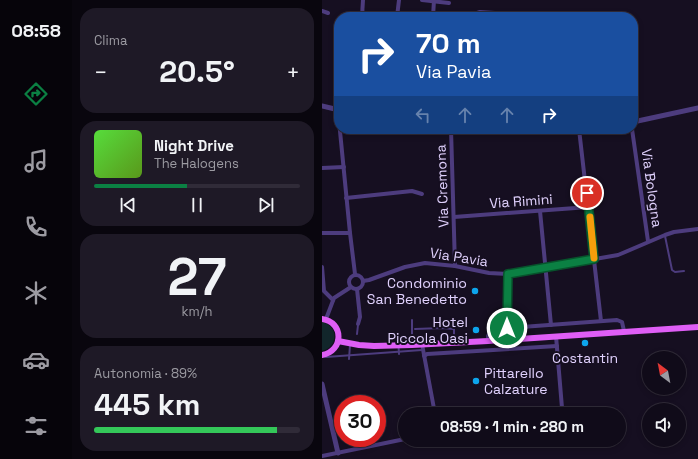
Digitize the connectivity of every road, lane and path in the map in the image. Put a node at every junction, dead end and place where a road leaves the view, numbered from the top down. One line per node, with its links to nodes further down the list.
1 (363, 0): 7 (street)
2 (399, 0): 8 (street)
3 (422, 0): 4 (street)
4 (434, 1): 5 (street); 9 (street)
5 (449, 3)
6 (322, 11): 10 (street)
7 (362, 12)
8 (398, 12)
9 (433, 12)
10 (328, 13)
11 (322, 106): 13 (street)
12 (698, 108): 14 (street)
13 (334, 109)
14 (638, 121)
15 (339, 134): 19 (street)
16 (451, 134): 25 (street, Via Cremona)
17 (580, 134): 23 (street)
18 (633, 134): 30 (street, Via Bologna)
19 (344, 166): 20 (street); 22 (street)
20 (322, 168)
21 (422, 194): 22 (street)
22 (346, 198): 28 (street)
23 (589, 207): 24 (street, Via Rimini); 31 (street)
24 (540, 211): 25 (street, Via Rimini); 34 (street)
25 (454, 217): 32 (street, Via Cremona)
26 (698, 229): 29 (street)
27 (322, 233): 28 (street)
28 (350, 233): 36 (street)
29 (665, 235): 30 (street); 35 (lane)
30 (648, 241): 31 (street, Via Bologna)
31 (594, 259): 34 (street, Via Pavia); 45 (street)
32 (455, 266): 37 (street, Via Pavia); 38 (street, Via Pavia)
33 (322, 267): 41 (street)
34 (545, 268): 37 (street, Via Pavia); 47 (street)
35 (684, 271)
36 (355, 274): 38 (street); 39 (street)
37 (508, 274): 49 (street)
38 (363, 281): 40 (street)
39 (351, 287): 40 (street); 42 (street)
40 (357, 289): 46 (street)
41 (323, 291): 42 (street)
42 (333, 300): 43 (street)
43 (324, 319): 55 (main road)
44 (412, 320): 59 (lane)
45 (601, 321): 47 (street); 51 (street)
46 (358, 324): 52 (lane)
47 (551, 325): 49 (street)
48 (698, 327): 51 (main road)
49 (507, 328): 56 (street)
50 (415, 329): 57 (lane)
51 (624, 331): 53 (main road)
52 (357, 334)
53 (556, 336): 56 (main road); 60 (street)
54 (398, 337): 62 (lane)
55 (338, 341): 58 (main road); 63 (main road)
56 (488, 341): 57 (main road)
57 (454, 342): 61 (main road)
58 (350, 343): 62 (main road); 64 (lane)
59 (412, 345): 61 (main road); 62 (main road)
60 (557, 346): 65 (street); 69 (street)
61 (422, 347): 62 (lane); 65 (street)
62 (399, 350): 64 (lane)
63 (322, 355): 64 (lane)
64 (349, 356): 66 (lane)
65 (424, 356): 68 (street)
66 (349, 359)
67 (322, 384): 71 (street)
68 (434, 407)
69 (562, 407)
70 (398, 440): 71 (street)
71 (338, 453): 72 (street)
72 (322, 456)

